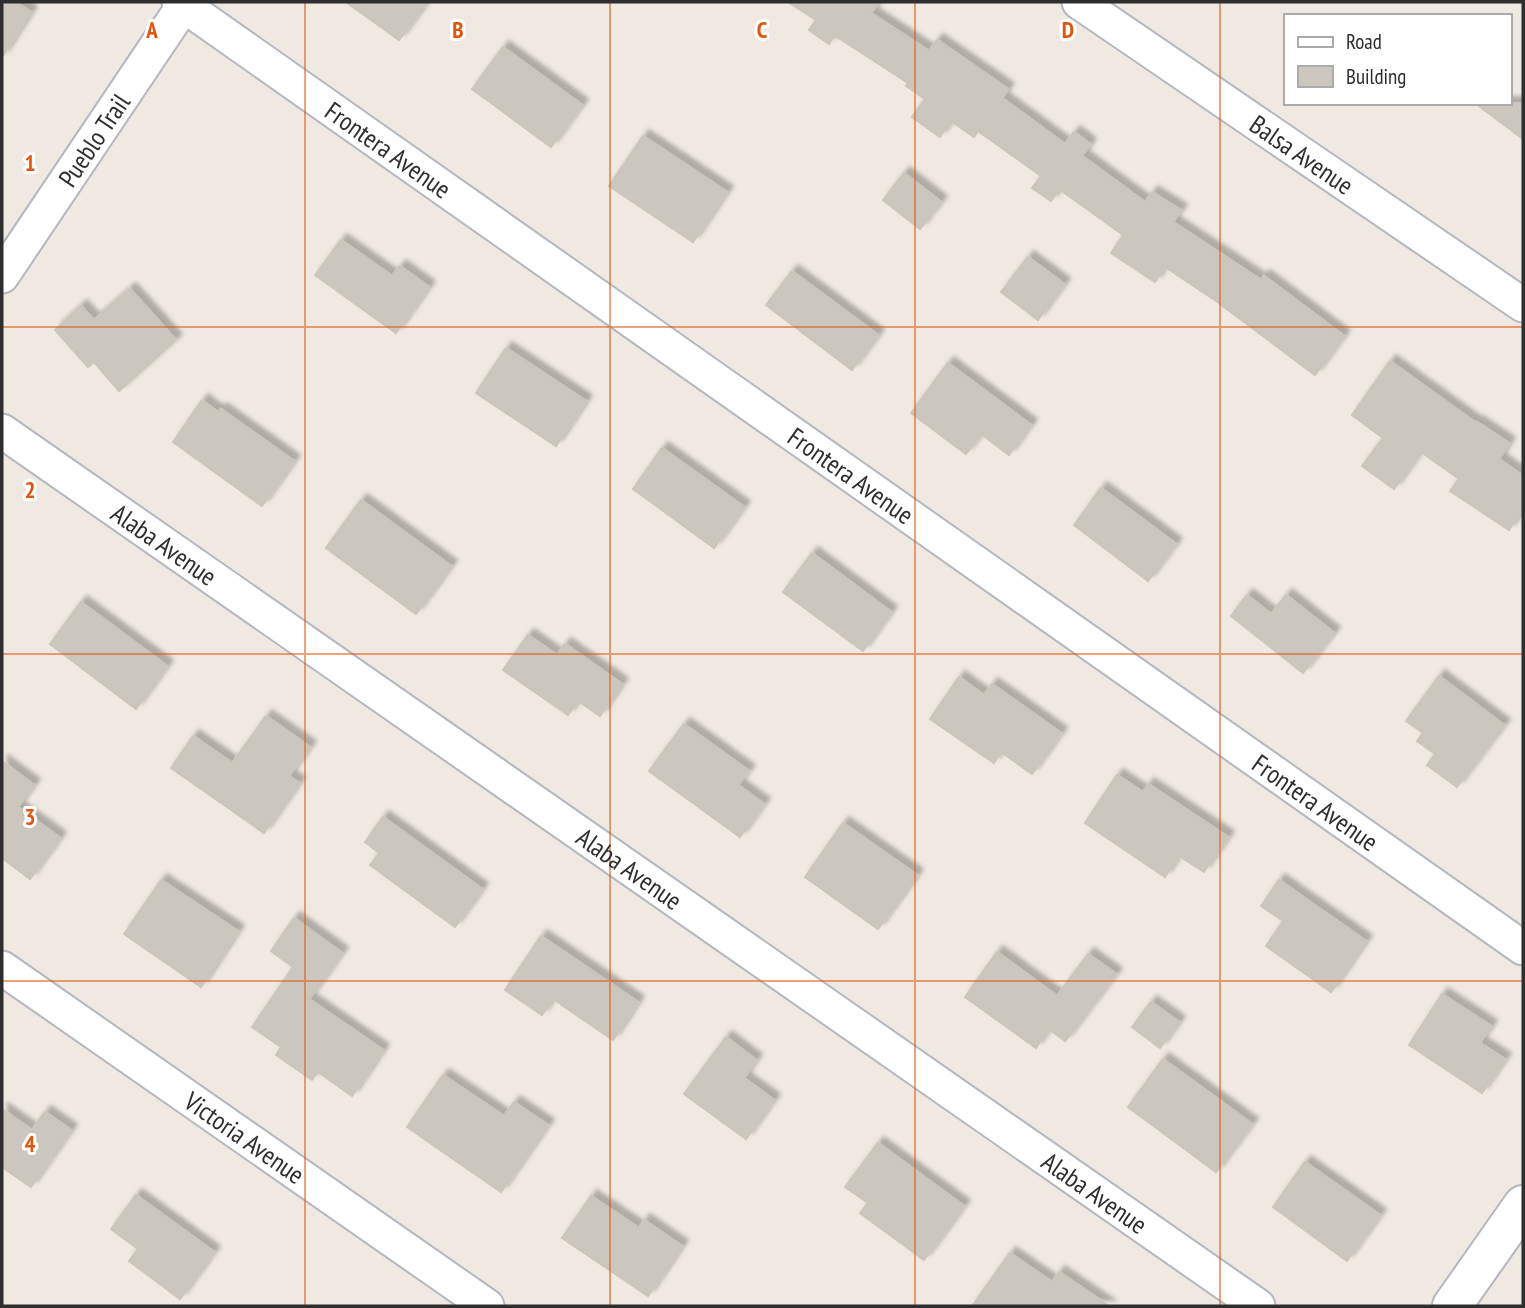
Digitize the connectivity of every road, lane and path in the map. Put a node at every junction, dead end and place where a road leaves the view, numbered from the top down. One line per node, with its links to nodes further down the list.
1 (1079, 2): 4 (street, Balsa Avenue)
2 (183, 3): 3 (street, Pueblo Trail); 6 (street, Frontera Avenue)
3 (2, 275)
4 (1523, 305)
5 (2, 431): 10 (street, Alaba Avenue)
6 (1523, 948)
7 (2, 968): 9 (street, Victoria Avenue)
8 (1523, 1205): 11 (street)
9 (487, 1306)
10 (1258, 1306)
11 (1452, 1306)

